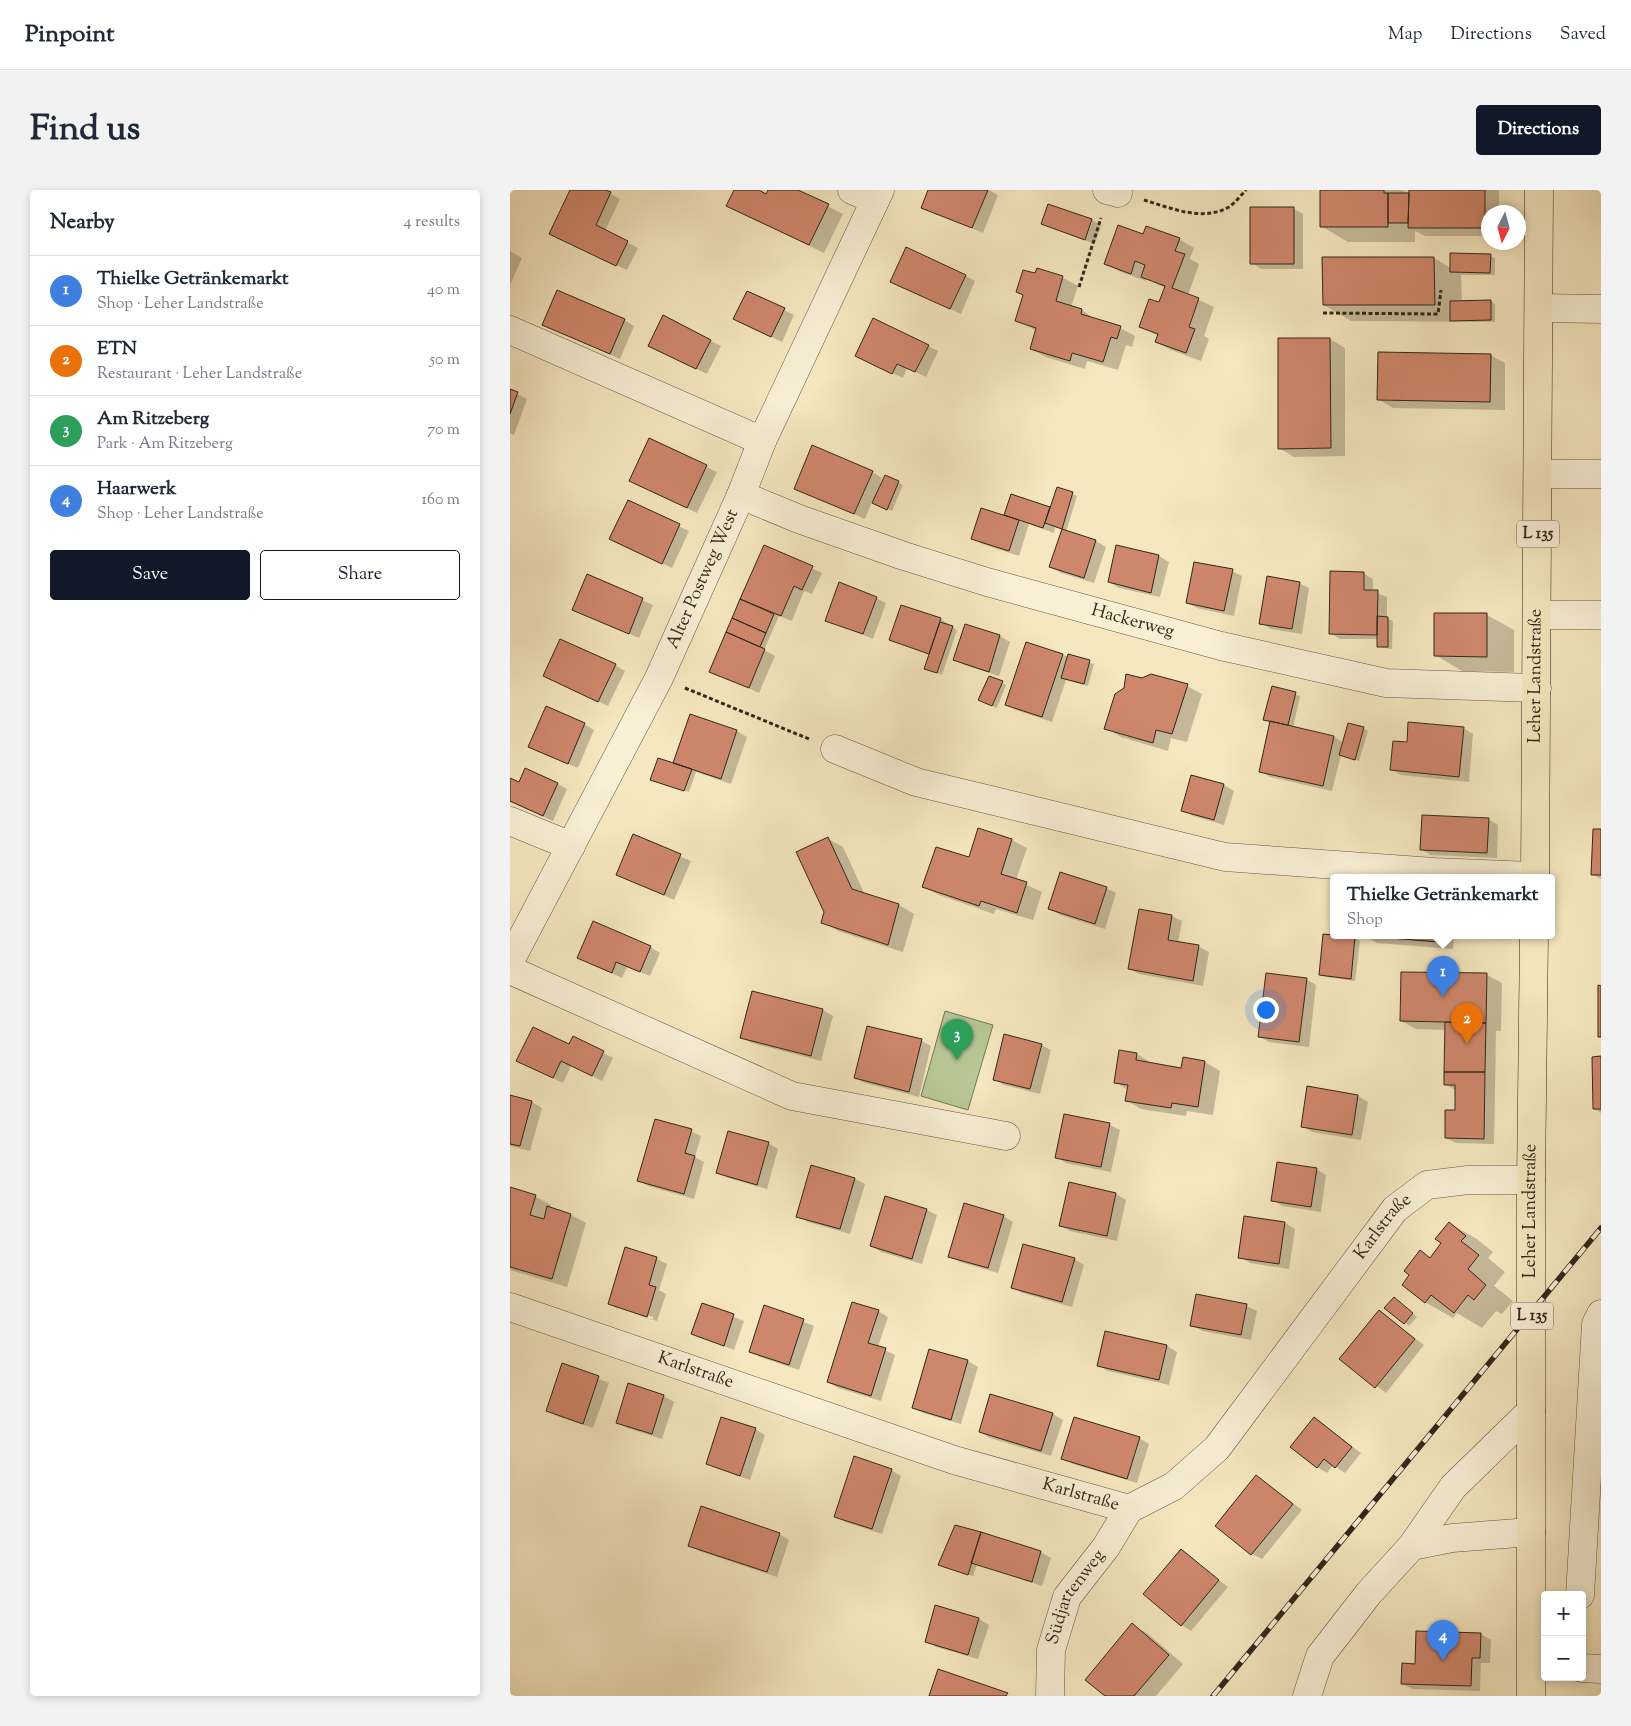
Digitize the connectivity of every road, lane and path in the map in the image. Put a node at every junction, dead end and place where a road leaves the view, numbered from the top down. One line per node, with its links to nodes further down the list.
1 (1246, 190): 3 (path)
2 (1539, 190): 7 (main road, Leher Landstraße / L 135)
3 (1112, 191): 5 (path)
4 (869, 193): 11 (street, Alter Postweg West)
5 (1079, 287)
6 (1441, 290): 9 (path)
7 (1539, 308): 8 (street); 12 (main road, Leher Landstraße / L 135)
8 (1601, 309)
9 (1323, 312)
10 (510, 330): 11 (street)
11 (762, 441): 14 (street, Alter Postweg West)
12 (1538, 474): 13 (street); 15 (main road, Leher Landstraße / L 135)
13 (1601, 474)
14 (741, 495): 17 (street, Alter Postweg West); 18 (street, Hackerweg)
15 (1538, 614): 16 (street); 18 (main road, Leher Landstraße / L 135)
16 (1601, 615)
17 (658, 678): 19 (path); 21 (street, Alter Postweg West)
18 (1537, 688): 23 (main road, Leher Landstraße / L 135)
19 (835, 750): 22 (street)
20 (510, 821): 21 (street)
21 (571, 846): 25 (street, Alter Postweg West)
22 (1474, 874)
23 (1535, 874)
24 (1534, 939): 28 (main road, Leher Landstraße / L 135)
25 (510, 961)
26 (510, 970): 27 (street)
27 (1006, 1136)
28 (1531, 1180): 31 (main road, Leher Landstraße / L 135); 32 (street, Karlstraße)
29 (510, 1307): 32 (street, Karlstraße)
30 (1601, 1314): 35 (street)
31 (1530, 1411): 33 (main road, Leher Landstraße / L 135); 34 (street)
32 (1129, 1509): 39 (street, Südjartenweg)
33 (1531, 1532): 34 (street); 36 (main road, Leher Landstraße / L 135)
34 (1412, 1546): 40 (street)
35 (1580, 1591)
36 (1538, 1668): 41 (main road, Leher Landstraße / L 135)
37 (1586, 1668): 38 (street)
38 (1601, 1669)
39 (1050, 1696)
40 (1307, 1696)
41 (1531, 1696)

